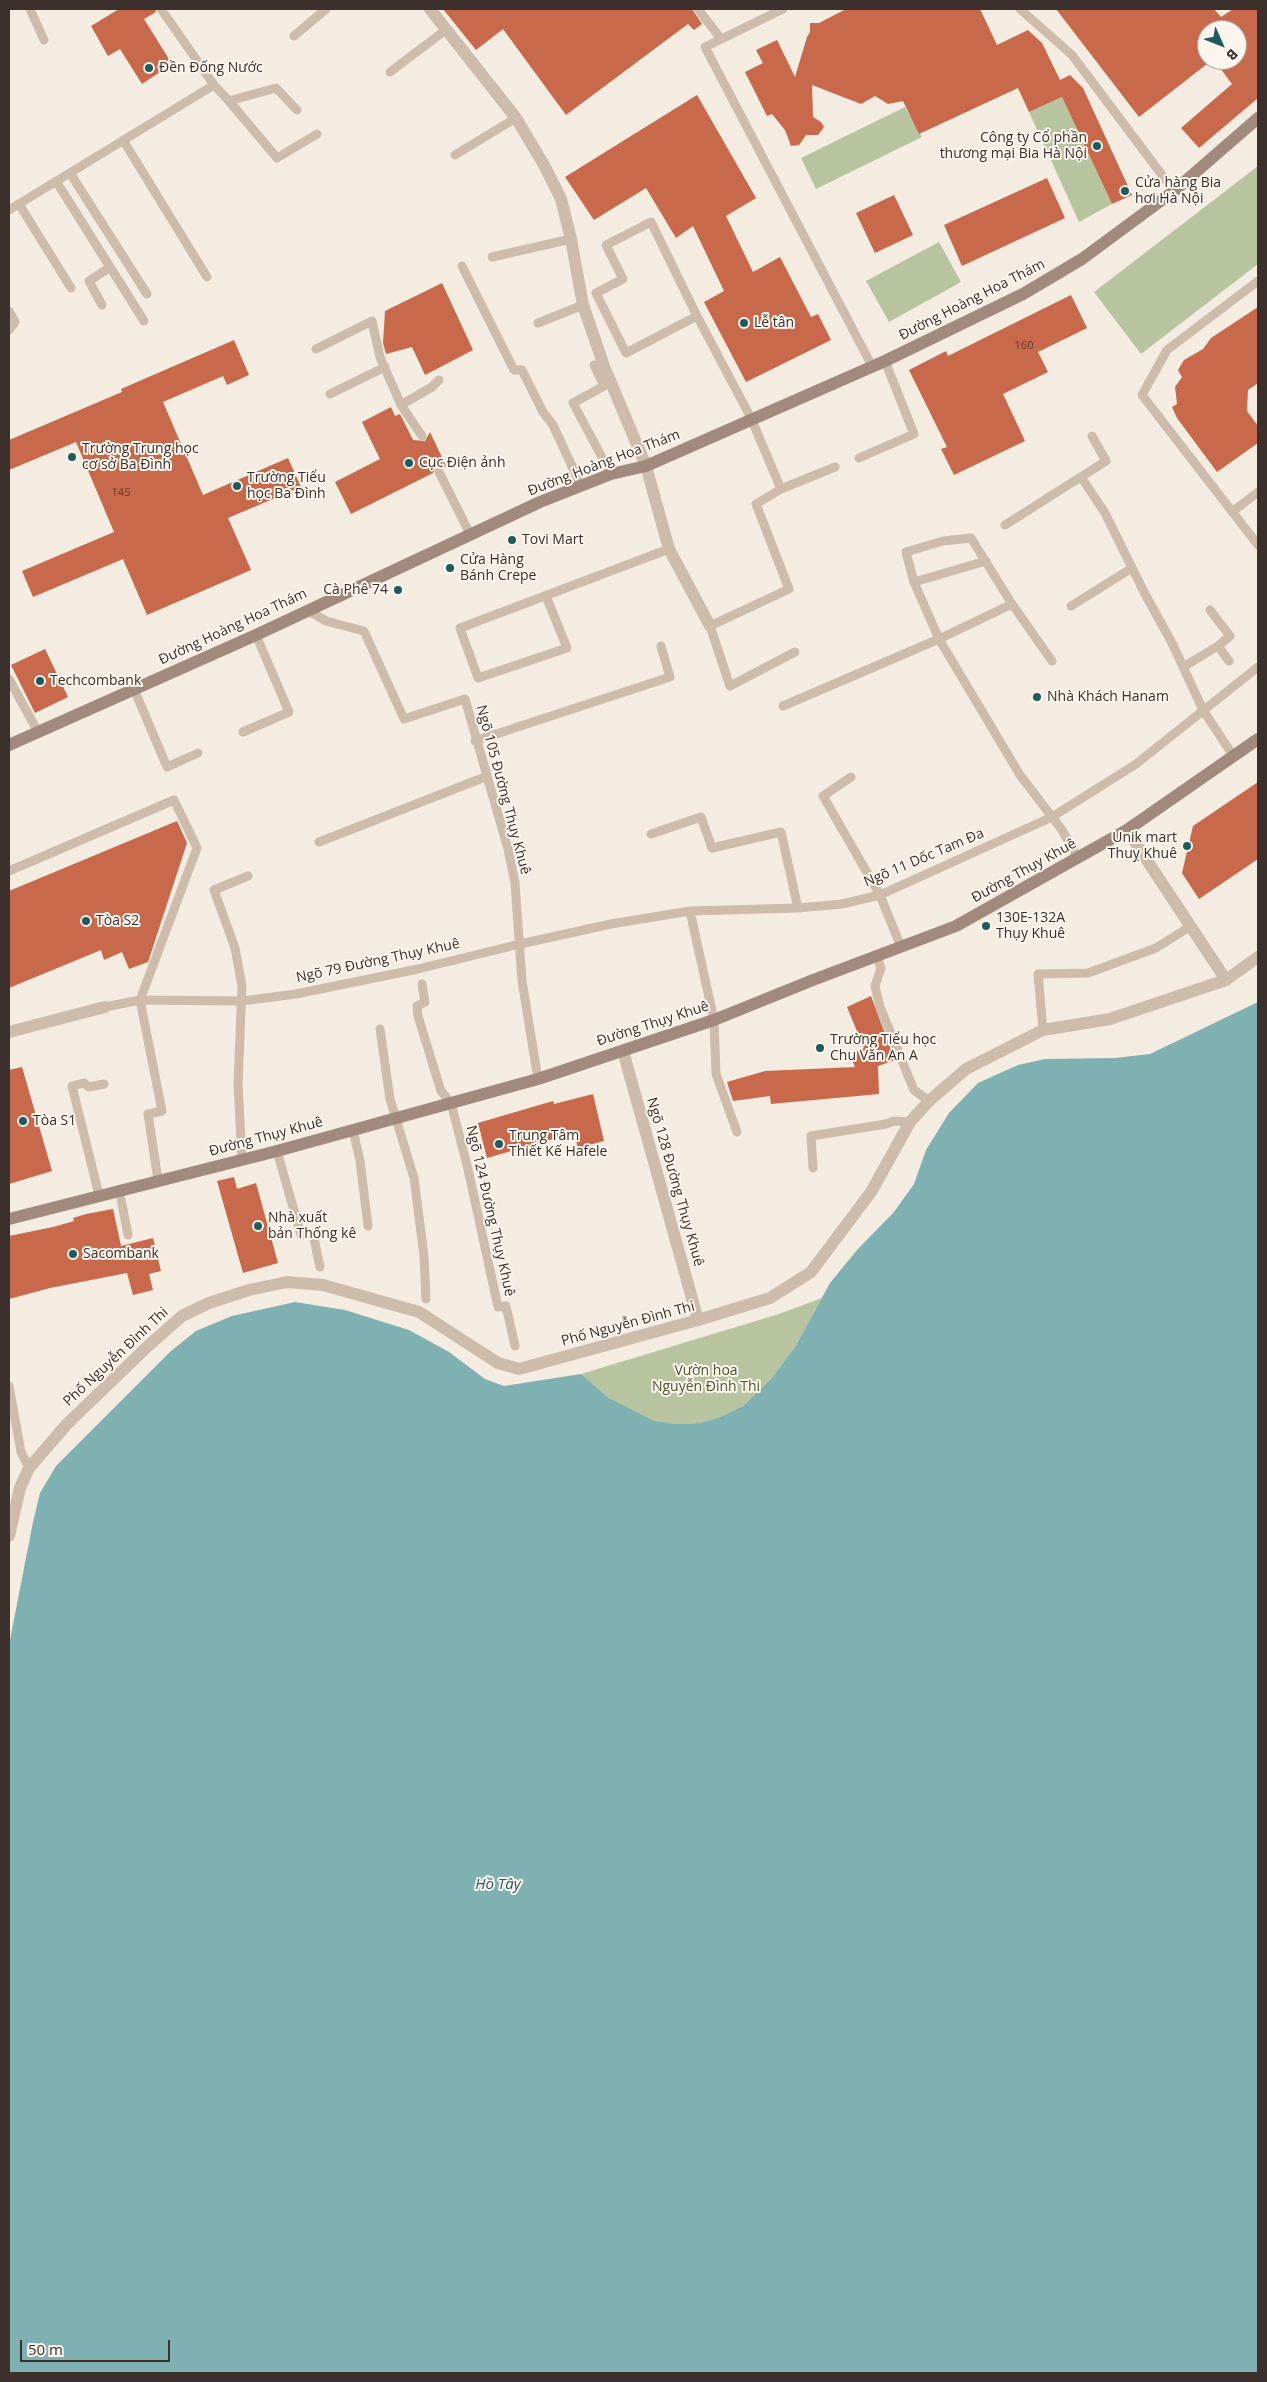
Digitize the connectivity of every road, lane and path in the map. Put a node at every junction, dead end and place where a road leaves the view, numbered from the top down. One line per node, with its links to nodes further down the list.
1 (30, 9): 11 (lane)
2 (161, 9): 13 (lane)
3 (326, 9): 9 (lane)
4 (430, 9): 8 (street)
5 (698, 9): 10 (lane)
6 (782, 9): 10 (lane)
7 (1020, 9): 23 (lane)
8 (447, 29): 12 (lane); 16 (street)
9 (294, 36)
10 (721, 39): 44 (lane)
11 (44, 40)
12 (390, 72)
13 (214, 85): 14 (lane); 19 (lane)
14 (229, 101): 15 (lane); 18 (lane)
15 (297, 110)
16 (516, 118): 20 (lane); 26 (street)
17 (1258, 118): 23 (main road, Đường Hoàng Hoa Thám)
18 (317, 134)
19 (123, 140): 21 (lane); 30 (lane)
20 (455, 156)
21 (70, 173): 22 (lane); 33 (lane)
22 (56, 181): 24 (lane); 29 (lane)
23 (1174, 191): 42 (main road, Đường Hoàng Hoa Thám)
24 (18, 204): 25 (lane); 32 (lane)
25 (9, 210)
26 (571, 239): 27 (lane); 35 (street)
27 (492, 257)
28 (462, 266): 58 (lane)
29 (109, 268): 34 (lane); 38 (lane)
30 (207, 278)
31 (1258, 281): 61 (lane)
32 (71, 288)
33 (147, 294)
34 (102, 304)
35 (582, 305): 39 (lane); 53 (street)
36 (9, 311): 40 (lane)
37 (697, 316): 37 (lane); 49 (lane)
38 (144, 321)
39 (538, 323)
40 (9, 330)
41 (316, 349): 45 (lane)
42 (885, 361): 44 (main road, Đường Hoàng Hoa Thám); 52 (lane)
43 (594, 365): 56 (lane)
44 (872, 366): 49 (main road, Đường Hoàng Hoa Thám)
45 (385, 367): 47 (lane); 48 (lane)
46 (439, 380): 48 (lane)
47 (330, 394)
48 (401, 405): 50 (lane)
49 (752, 418): 53 (main road, Đường Hoàng Hoa Thám); 59 (lane)
50 (422, 436)
51 (1092, 436): 57 (lane)
52 (859, 458)
53 (646, 466): 56 (main road, Đường Hoàng Hoa Thám); 65 (street)
54 (835, 467): 59 (lane)
55 (439, 472): 63 (lane)
56 (611, 474): 58 (main road, Đường Hoàng Hoa Thám)
57 (1081, 477): 62 (lane); 67 (lane)
58 (581, 486): 63 (main road, Đường Hoàng Hoa Thám)
59 (781, 489): 74 (lane)
60 (1258, 492): 61 (lane)
61 (1232, 512): 64 (lane)
62 (1005, 525)
63 (470, 534): 72 (main road, Đường Hoàng Hoa Thám)
64 (1258, 545)
65 (669, 549): 69 (lane); 74 (street)
66 (986, 561): 68 (lane); 68 (lane); 70 (lane)
67 (1132, 568): 71 (lane); 83 (lane)
68 (914, 582): 76 (lane)
69 (546, 596): 69 (lane)
70 (1012, 604): 76 (lane); 80 (lane)
71 (1071, 606)
72 (307, 610): 75 (main road, Đường Hoàng Hoa Thám); 91 (lane, Ngõ 105 Đường Thụy Khuê)
73 (1210, 610): 78 (lane)
74 (710, 626): 79 (lane)
75 (256, 635): 85 (main road, Đường Hoàng Hoa Thám); 89 (lane)
76 (939, 639): 86 (lane); 97 (lane)
77 (661, 646): 91 (lane)
78 (1218, 646): 81 (lane); 83 (lane)
79 (795, 652)
80 (1052, 660)
81 (1229, 661)
82 (1258, 666): 87 (lane, Ngõ 11 Dốc Tam Đa)
83 (1183, 667): 87 (lane)
84 (9, 679): 88 (lane)
85 (134, 689): 88 (main road, Đường Hoàng Hoa Thám); 93 (lane)
86 (783, 706)
87 (1203, 710): 94 (lane); 97 (lane, Ngõ 11 Dốc Tam Đa)
88 (38, 732): 92 (main road, Đường Hoàng Hoa Thám)
89 (243, 732)
90 (1258, 740): 94 (main road, Đường Thụy Khuê)
91 (475, 741): 95 (lane, Ngõ 105 Đường Thụy Khuê)
92 (9, 745)
93 (198, 754)
94 (1234, 757): 98 (main road, Đường Thụy Khuê)
95 (485, 777): 100 (lane); 108 (lane, Ngõ 105 Đường Thụy Khuê)
96 (851, 777): 104 (lane)
97 (1052, 817): 101 (lane); 104 (lane, Ngõ 11 Dốc Tam Đa)
98 (1127, 830): 101 (main road, Đường Thụy Khuê); 107 (street)
99 (651, 834): 105 (lane)
100 (319, 842)
101 (1078, 858): 109 (main road, Đường Thụy Khuê)
102 (9, 871): 114 (lane)
103 (248, 876): 115 (lane)
104 (880, 895): 105 (lane, Ngõ 11 Dốc Tam Đa); 109 (lane)
105 (798, 908): 106 (lane, Ngõ 11 Dốc Tam Đa)
106 (690, 911): 108 (lane, Ngõ 11 Dốc Tam Đa); 117 (lane)
107 (1191, 926): 112 (street); 119 (lane)
108 (520, 944): 115 (lane, Ngõ 79 Đường Thụy Khuê); 122 (lane, Ngõ 105 Đường Thụy Khuê)
109 (901, 947): 110 (main road, Đường Thụy Khuê)
110 (877, 956): 117 (main road, Đường Thụy Khuê); 124 (lane)
111 (1258, 957): 112 (street, Phố Nguyễn Đình Thi)
112 (1226, 980): 119 (street, Phố Nguyễn Đình Thi)
113 (422, 984): 125 (lane)
114 (140, 1000): 115 (lane, Ngõ 79 Đường Thụy Khuê); 116 (lane, Ngõ 79 Đường Thụy Khuê); 133 (lane)
115 (242, 1001): 131 (lane)
116 (105, 1007): 120 (street, Ngõ 79 Đường Thụy Khuê)
117 (714, 1020): 121 (main road, Đường Thụy Khuê); 129 (lane)
118 (380, 1029): 126 (lane)
119 (1043, 1030): 124 (street, Phố Nguyễn Đình Thi)
120 (9, 1032)
121 (624, 1051): 122 (main road, Đường Thụy Khuê); 141 (street, Ngõ 128 Đường Thụy Khuê)
122 (538, 1079): 125 (main road, Đường Thụy Khuê)
123 (104, 1084): 134 (lane)
124 (929, 1101): 127 (street, Phố Nguyễn Đình Thi)
125 (450, 1103): 126 (main road, Đường Thụy Khuê); 142 (lane, Ngõ 124 Đường Thụy Khuê)
126 (396, 1118): 128 (main road, Đường Thụy Khuê); 140 (lane)
127 (910, 1122): 132 (lane); 141 (street, Phố Nguyễn Đình Thi)
128 (353, 1130): 130 (main road, Đường Thụy Khuê); 137 (lane)
129 (737, 1132)
130 (277, 1151): 131 (main road, Đường Thụy Khuê); 139 (lane)
131 (242, 1160): 133 (main road, Đường Thụy Khuê)
132 (813, 1168)
133 (158, 1180): 134 (main road, Đường Thụy Khuê)
134 (99, 1195): 136 (main road, Đường Thụy Khuê)
135 (121, 1199): 138 (lane)
136 (9, 1219)
137 (368, 1226)
138 (128, 1235)
139 (320, 1267)
140 (426, 1299)
141 (698, 1320): 144 (street, Phố Nguyễn Đình Thi)
142 (515, 1346)
143 (9, 1386): 144 (lane)
144 (29, 1468): 145 (street, Phố Nguyễn Đình Thi)
145 (9, 1536)

